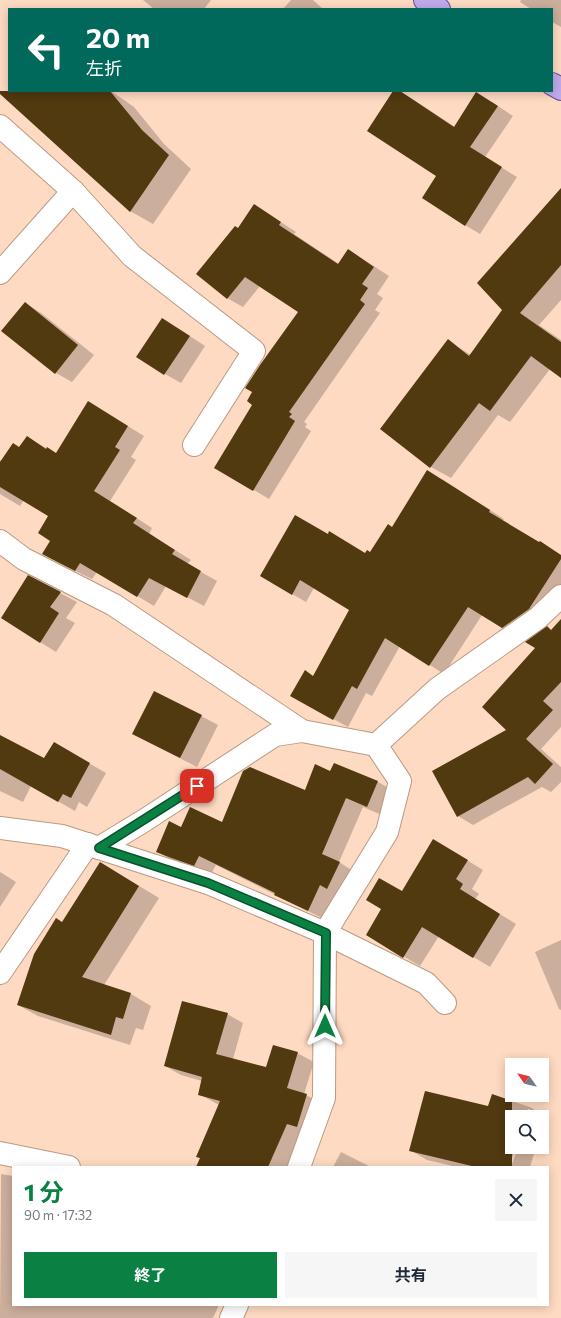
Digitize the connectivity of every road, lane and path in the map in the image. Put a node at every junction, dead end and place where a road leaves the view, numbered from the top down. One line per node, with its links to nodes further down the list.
1 (425, 0): 2 (main road)
2 (437, 8)
3 (0, 126): 4 (street)
4 (73, 191): 5 (street); 6 (street)
5 (0, 273)
6 (194, 445)
7 (0, 541): 9 (street)
8 (561, 596): 10 (street)
9 (302, 731): 10 (street); 12 (street)
10 (376, 745): 13 (street)
11 (0, 828): 12 (street)
12 (93, 846): 13 (street); 14 (street)
13 (326, 933): 15 (street); 18 (street)
14 (0, 973)
15 (445, 1003)
16 (0, 1152): 17 (street)
17 (64, 1166)
18 (299, 1166)
19 (237, 1306): 20 (street)
20 (231, 1318)

